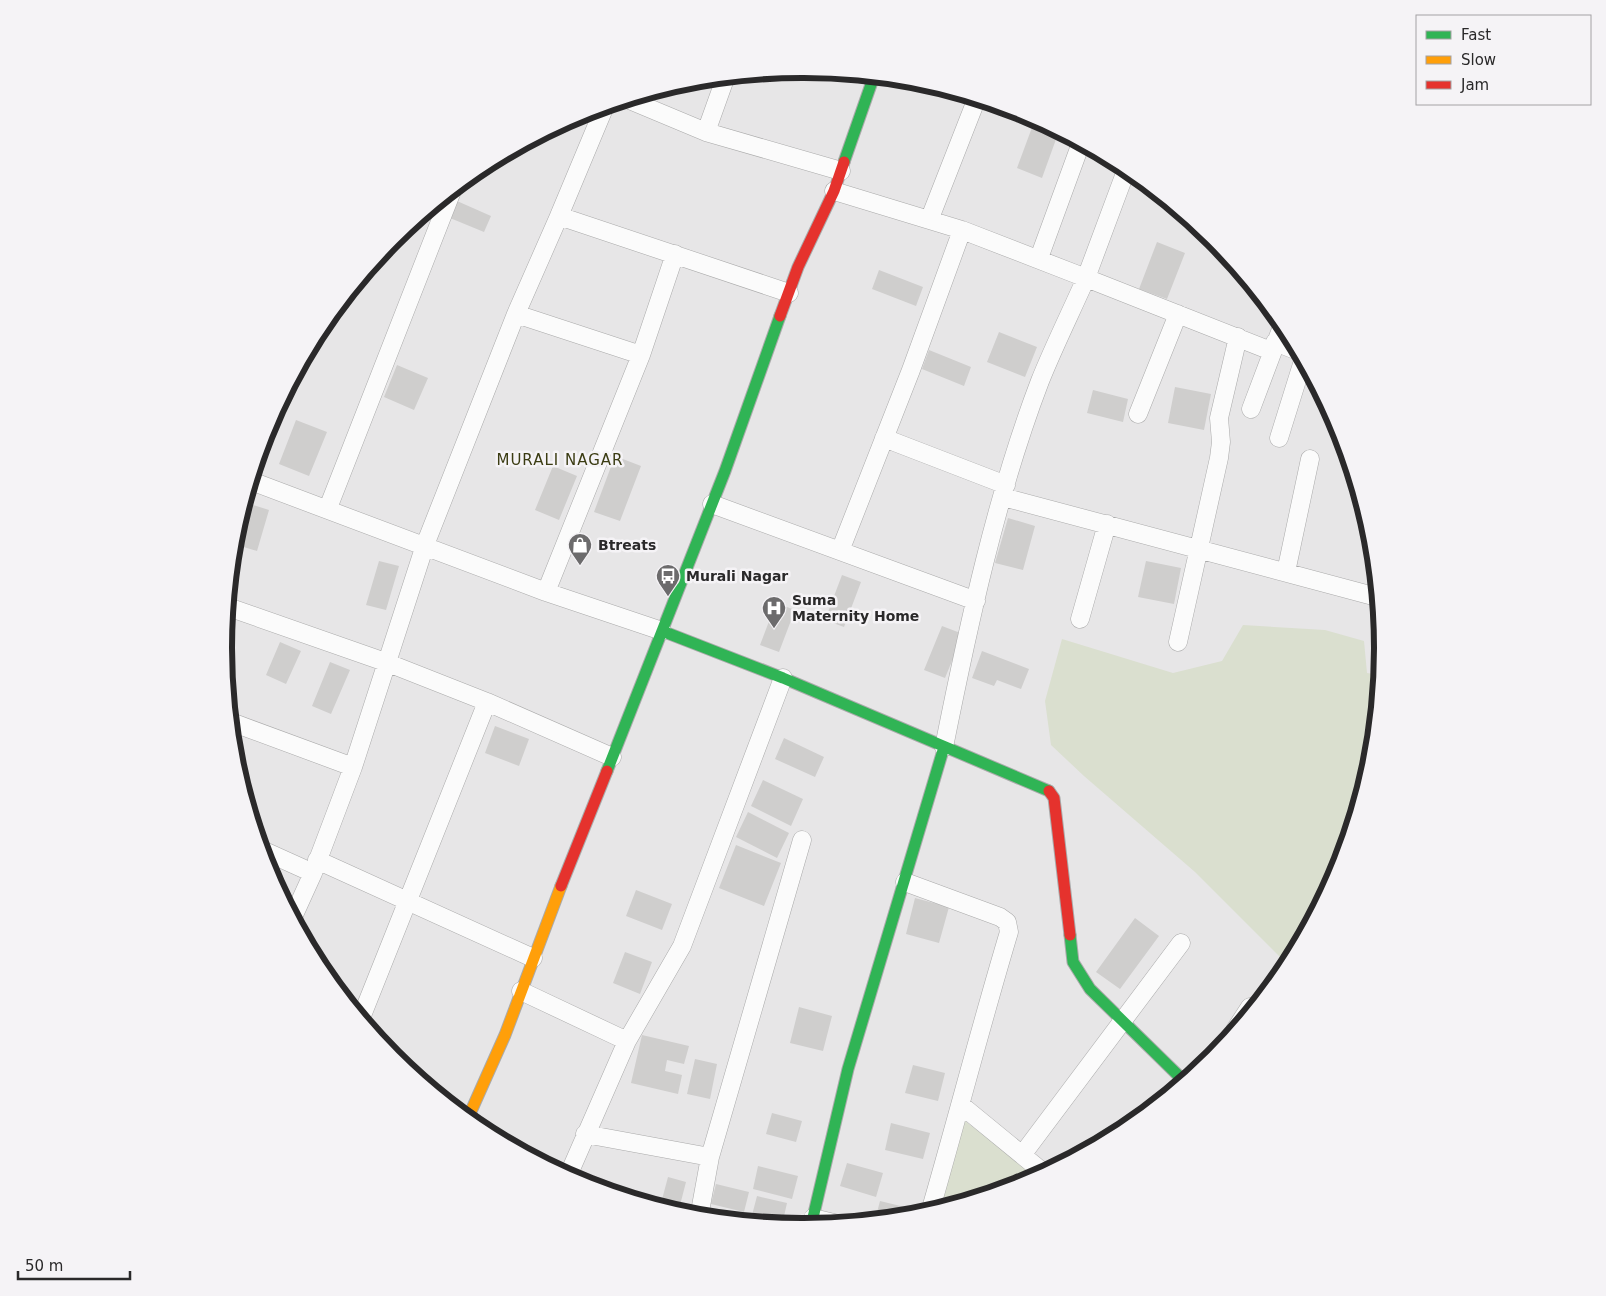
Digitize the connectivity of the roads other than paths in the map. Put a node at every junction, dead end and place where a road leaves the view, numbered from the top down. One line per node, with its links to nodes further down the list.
1 (872, 82): 8 (street)
2 (724, 83): 6 (street)
3 (636, 103): 6 (street)
4 (974, 104): 13 (street)
5 (601, 115): 12 (street)
6 (706, 132): 8 (street)
7 (1079, 149): 16 (street)
8 (841, 171): 10 (street)
9 (1124, 177): 17 (street)
10 (834, 191): 13 (street); 18 (street)
11 (448, 202): 35 (street)
12 (559, 216): 15 (street); 19 (street)
13 (930, 218): 14 (street)
14 (962, 230): 16 (street); 29 (street)
15 (675, 254): 18 (street); 25 (street)
16 (1039, 258): 17 (street)
17 (1086, 278): 20 (street); 33 (street)
18 (789, 293): 34 (street)
19 (516, 314): 25 (street); 37 (street)
20 (1178, 314): 22 (street); 28 (street)
21 (1279, 334): 23 (street)
22 (1238, 338): 23 (street); 38 (street)
23 (1273, 346): 24 (street); 27 (street)
24 (1288, 349)
25 (641, 354): 41 (street)
26 (1300, 369): 30 (street)
27 (1251, 409)
28 (1138, 414)
29 (884, 438): 33 (street); 39 (street)
30 (1279, 438)
31 (1310, 459): 40 (street)
32 (257, 483): 35 (street)
33 (1005, 491): 36 (street); 43 (street)
34 (712, 504): 39 (street); 46 (street)
35 (328, 508): 37 (street)
36 (1107, 524): 38 (street); 45 (street)
37 (425, 546): 41 (street); 48 (street)
38 (1200, 548): 40 (street); 47 (street)
39 (840, 551): 43 (street)
40 (1286, 572): 42 (street)
41 (546, 592): 46 (street)
42 (1371, 595)
43 (976, 601): 52 (street)
44 (234, 608): 48 (street)
45 (1080, 619)
46 (662, 631): 49 (street); 53 (street)
47 (1178, 642)
48 (388, 663): 50 (street); 54 (street)
49 (782, 678): 52 (street); 66 (street)
50 (487, 702): 53 (street); 59 (street)
51 (237, 724): 54 (street)
52 (944, 747): 58 (street); 65 (street)
53 (612, 757): 62 (street)
54 (353, 767): 57 (street)
55 (802, 840): 72 (street)
56 (271, 853): 57 (street)
57 (315, 867): 59 (street); 60 (street)
58 (905, 882): 68 (street); 77 (street)
59 (407, 901): 62 (street); 64 (street)
60 (296, 910)
61 (1181, 943): 65 (street)
62 (533, 958): 63 (street)
63 (521, 991): 66 (street); 69 (street)
64 (364, 1011)
65 (1122, 1023): 67 (street); 71 (street)
66 (626, 1041): 70 (street)
67 (1179, 1077)
68 (961, 1105): 71 (street); 75 (street)
69 (471, 1111)
70 (585, 1134): 72 (street); 74 (street)
71 (1022, 1155): 73 (street)
72 (710, 1157): 76 (street)
73 (1038, 1168)
74 (571, 1169)
75 (932, 1204)
76 (700, 1209)
77 (813, 1218)

